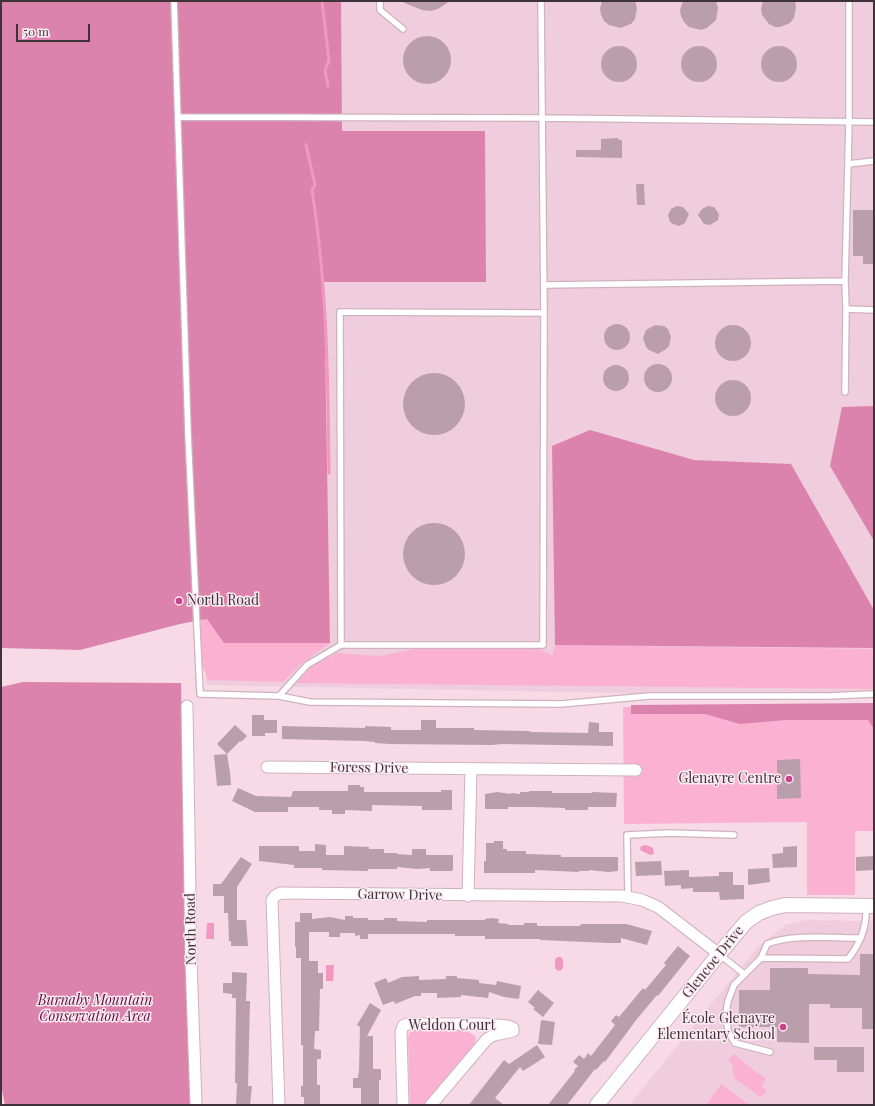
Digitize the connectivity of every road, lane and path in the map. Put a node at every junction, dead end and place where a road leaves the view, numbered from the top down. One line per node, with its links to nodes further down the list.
1 (174, 1): 6 (lane)
2 (380, 1): 5 (lane)
3 (541, 1): 7 (lane)
4 (849, 1): 8 (lane)
5 (403, 29)
6 (178, 117): 7 (lane); 20 (lane)
7 (542, 118): 8 (lane); 13 (lane)
8 (849, 122): 9 (lane); 11 (lane)
9 (874, 122)
10 (874, 161): 11 (lane)
11 (848, 164): 12 (lane)
12 (844, 281): 13 (lane); 14 (lane)
13 (544, 285): 16 (lane)
14 (846, 309): 15 (lane); 17 (lane)
15 (874, 310)
16 (544, 312): 18 (lane); 18 (lane)
17 (844, 392)
18 (341, 645): 20 (lane)
19 (874, 694): 20 (lane)
20 (279, 696)
21 (187, 706): 34 (street, North Road)
22 (266, 767): 23 (street, Foress Drive)
23 (471, 769): 24 (street, Foress Drive); 26 (street)
24 (636, 770)
25 (734, 835): 27 (lane)
26 (468, 896): 27 (street, Garrow Drive); 35 (street, Garrow Drive)
27 (628, 898): 30 (street, Garrow Drive)
28 (870, 906): 29 (lane); 30 (street, Glencoe Drive)
29 (861, 938): 31 (lane); 31 (lane)
30 (718, 954): 32 (lane); 38 (street, Glencoe Drive)
31 (761, 958): 32 (lane)
32 (744, 974): 33 (lane)
33 (770, 1052)
34 (196, 1105)
35 (279, 1105)
36 (403, 1105): 37 (street, Weldon Court)
37 (431, 1105)
38 (597, 1105)

